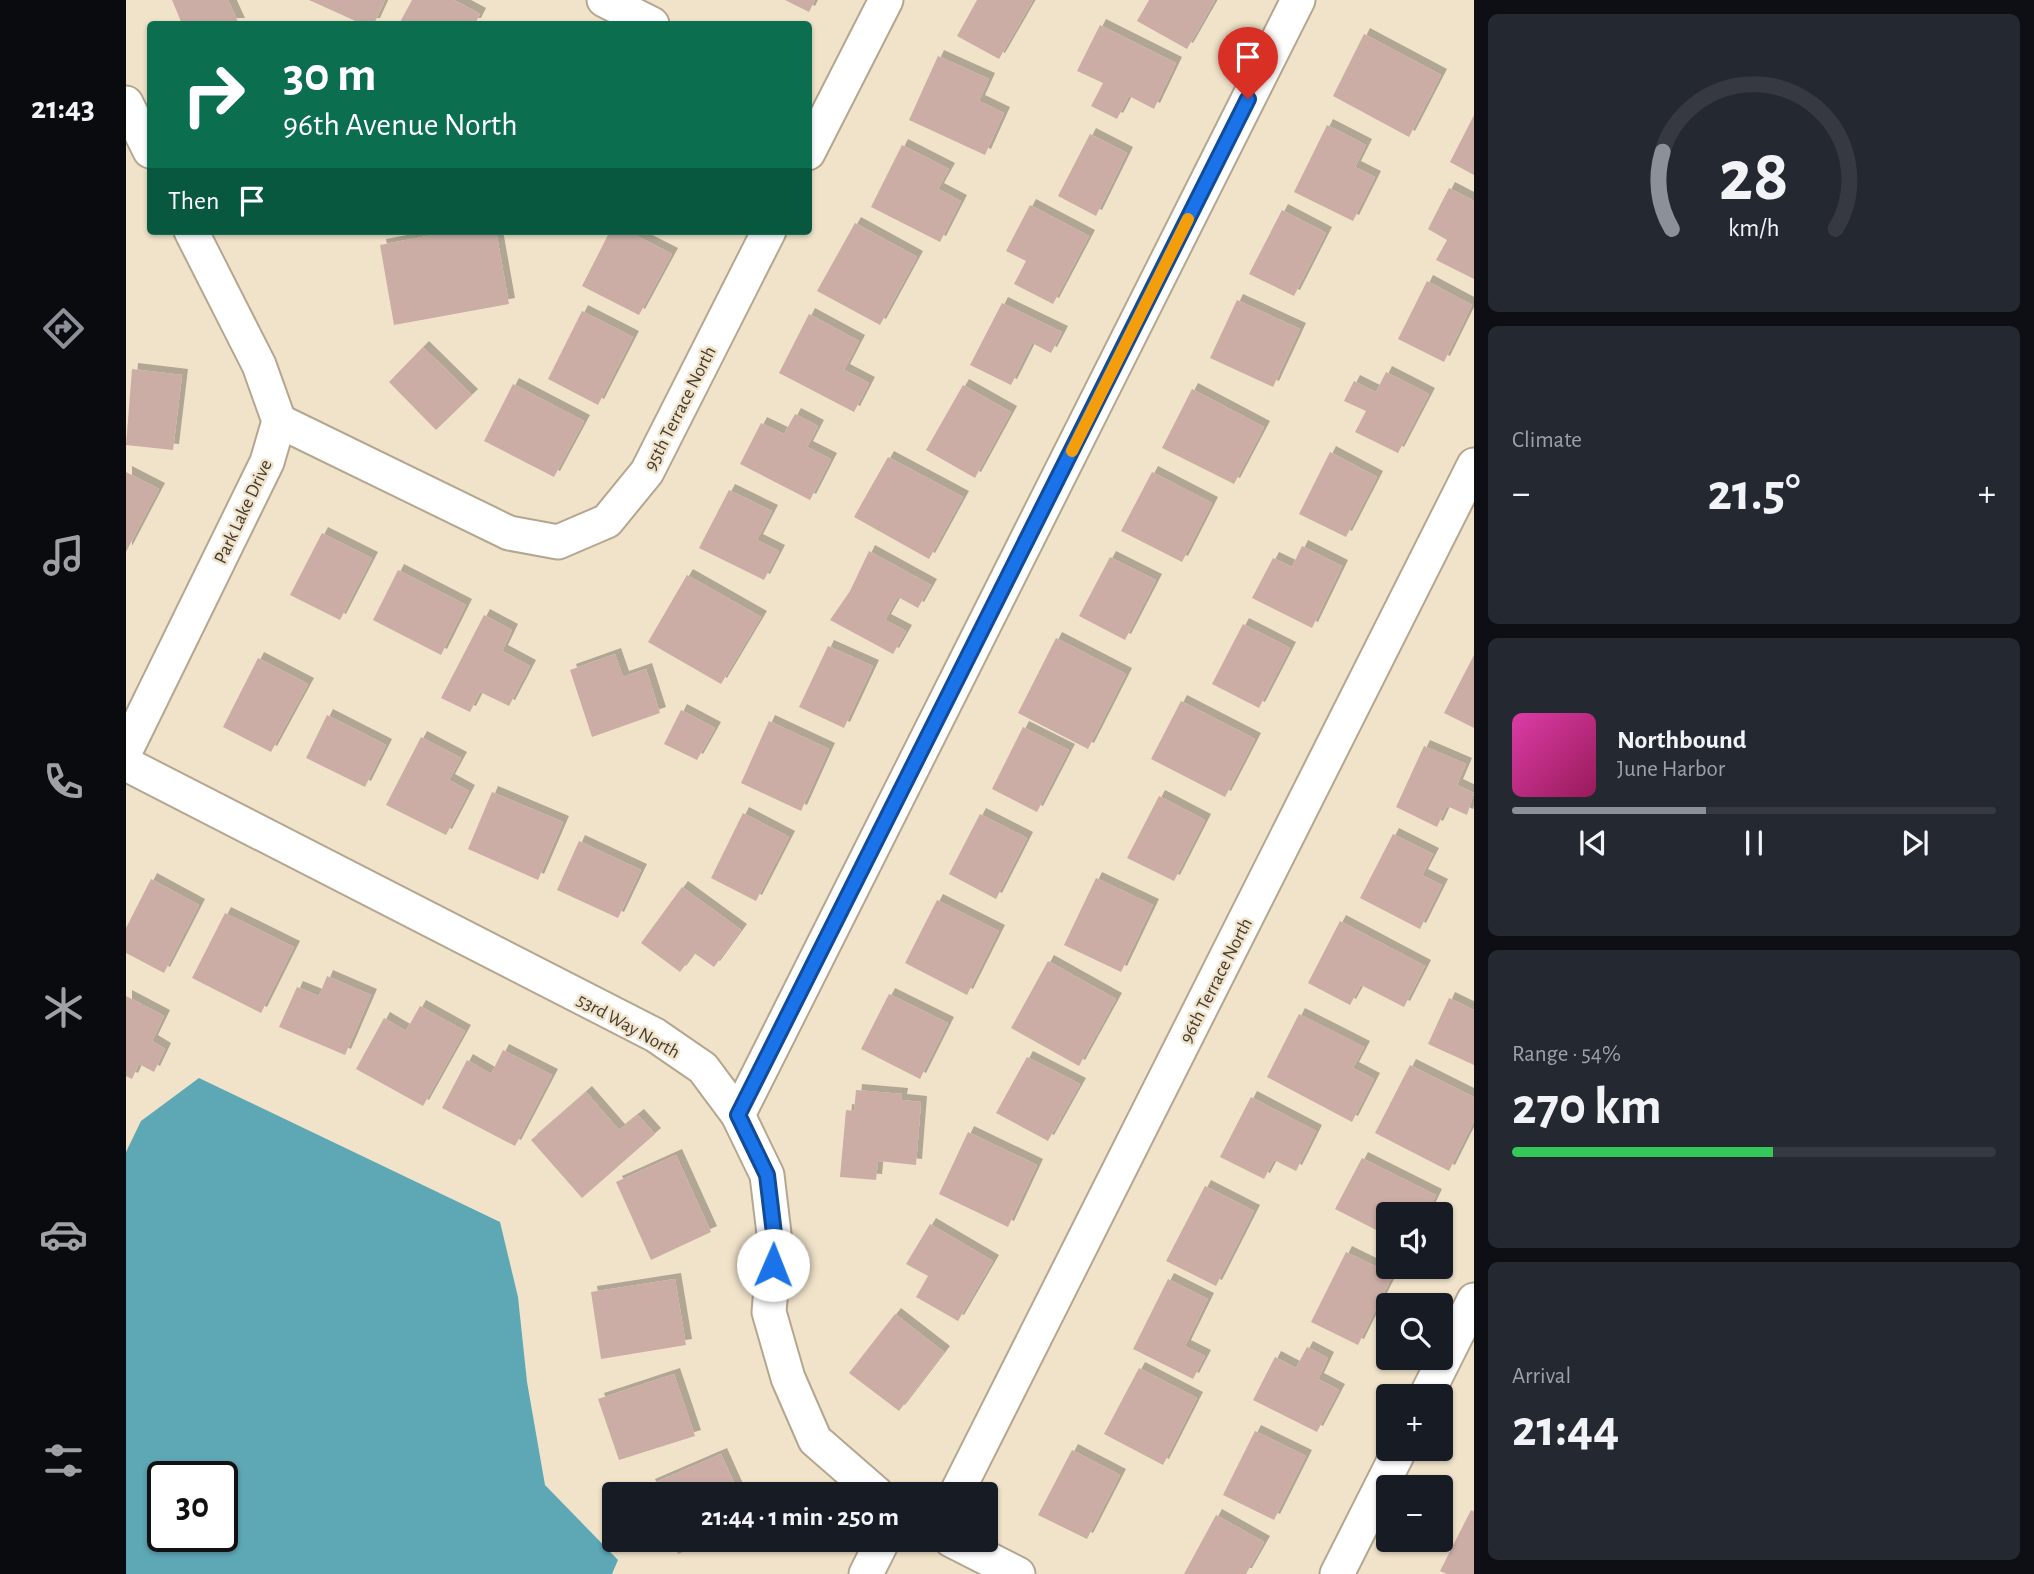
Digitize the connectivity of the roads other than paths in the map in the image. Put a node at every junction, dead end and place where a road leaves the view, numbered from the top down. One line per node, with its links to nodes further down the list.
1 (604, 0): 4 (street)
2 (886, 0): 6 (street)
3 (1298, 0): 15 (street)
4 (646, 21)
5 (126, 103): 8 (street)
6 (818, 110): 7 (street)
7 (812, 136)
8 (147, 145)
9 (193, 235): 11 (street)
10 (767, 235): 11 (street, 95th Terrace North)
11 (279, 421): 13 (street, Park Lake Drive)
12 (1474, 465): 20 (street, 96th Terrace North)
13 (126, 750)
14 (126, 764): 15 (street, 53rd Way North)
15 (738, 1115): 19 (street, 53rd Way North)
16 (1474, 1300): 17 (street)
17 (1432, 1384)
18 (1394, 1461): 25 (street)
19 (863, 1482)
20 (962, 1482)
21 (877, 1552): 23 (street)
22 (975, 1552): 24 (street)
23 (866, 1574)
24 (1018, 1574)
25 (1337, 1574)

